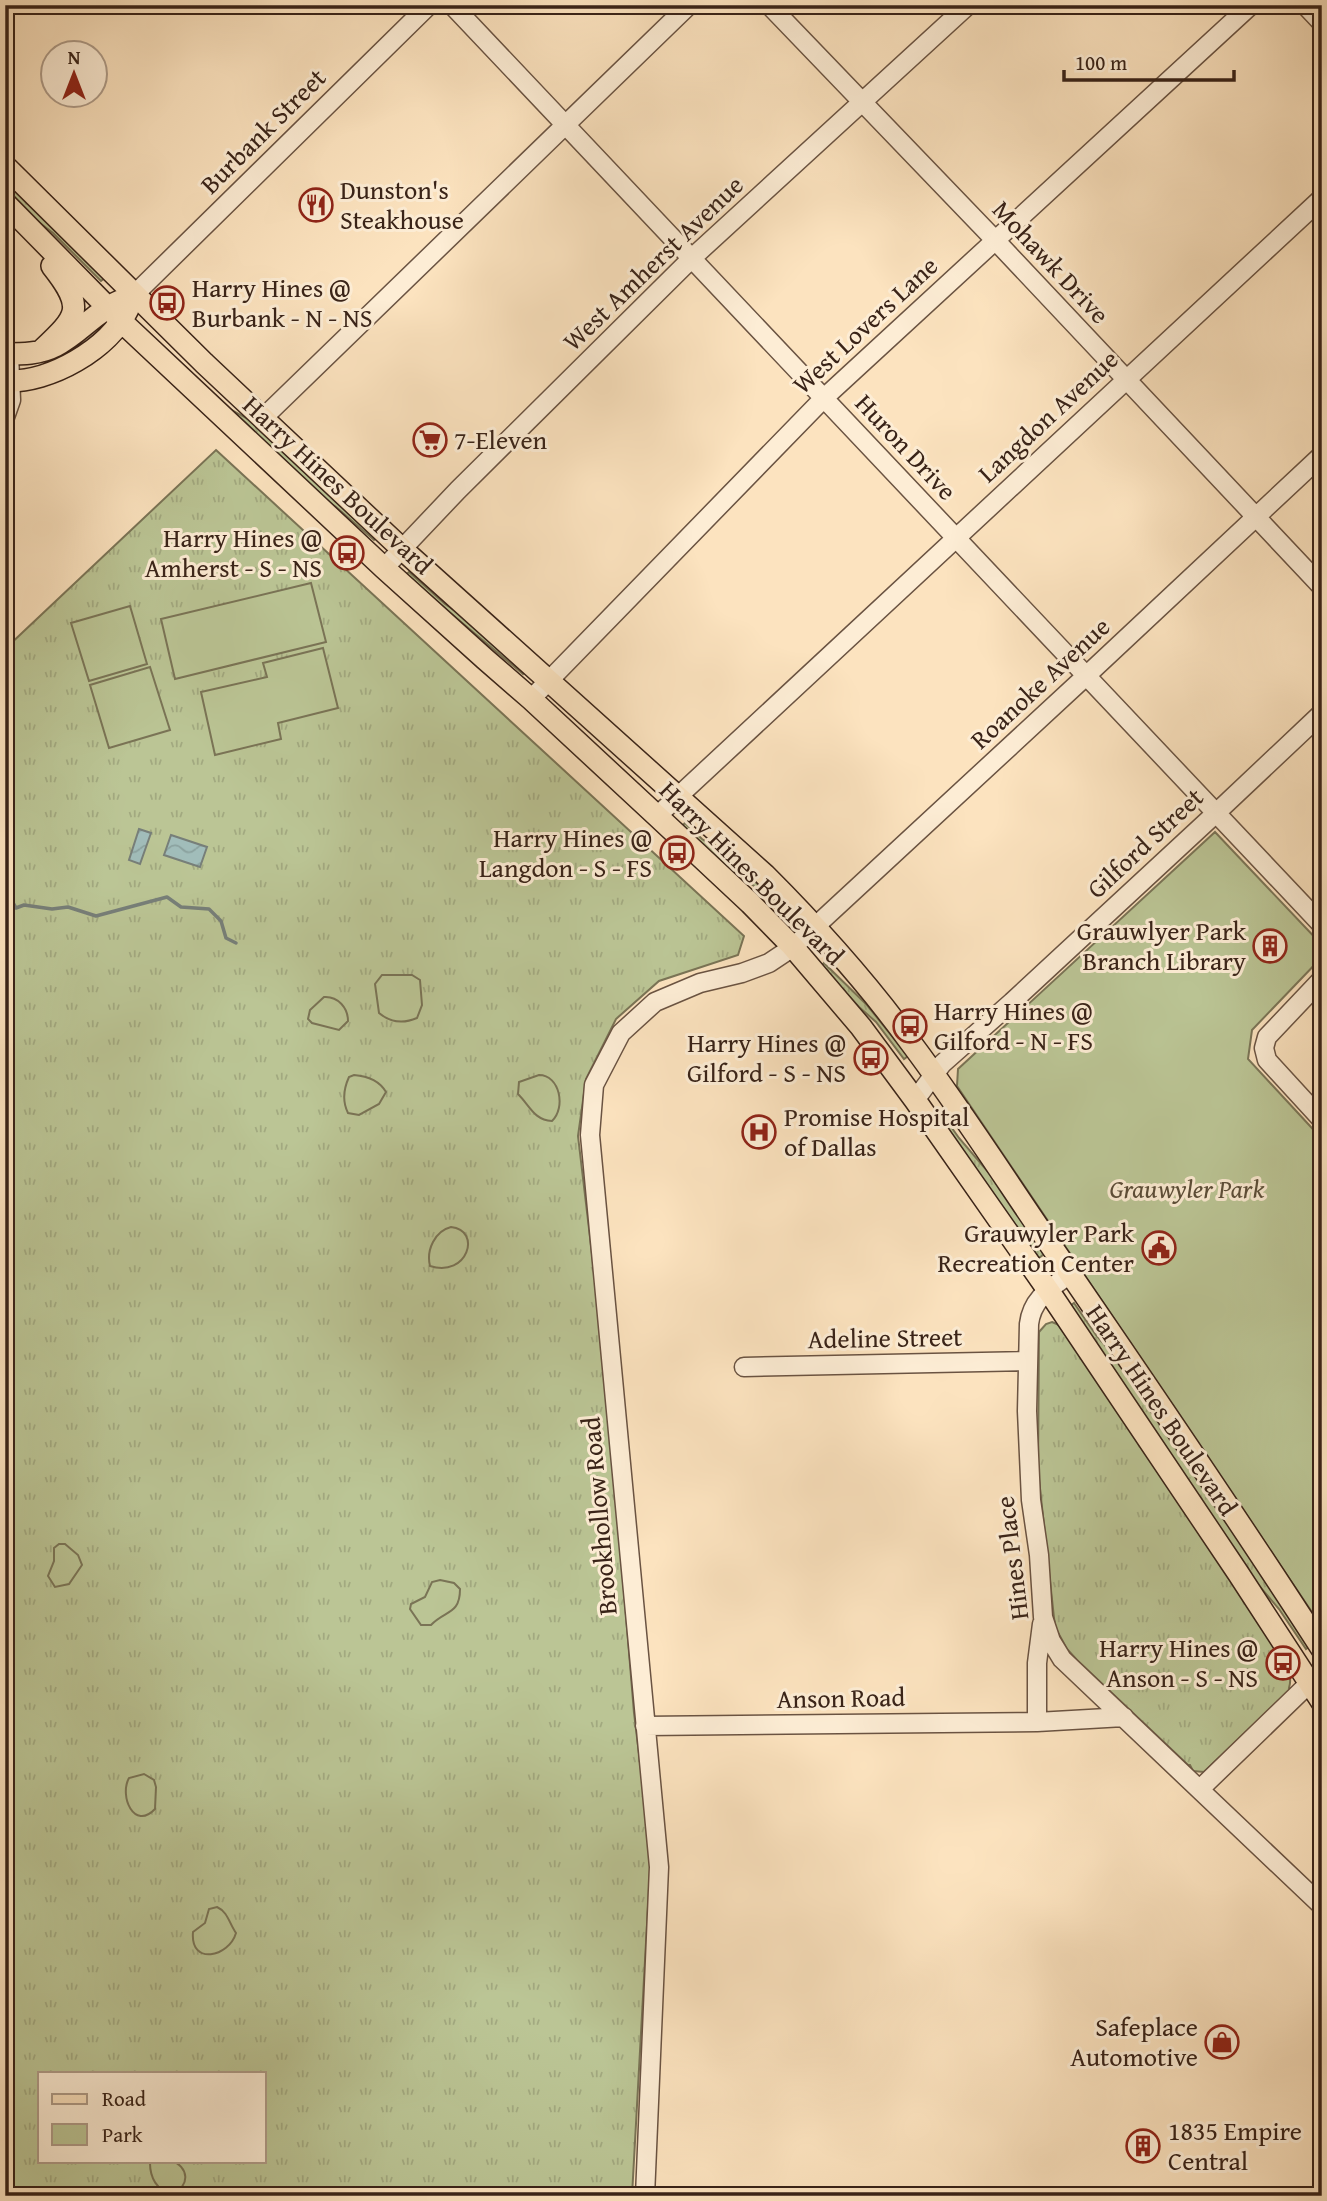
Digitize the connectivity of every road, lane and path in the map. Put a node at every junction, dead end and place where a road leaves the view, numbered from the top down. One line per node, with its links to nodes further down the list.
1 (429, 5): 17 (street, Burbank Street)
2 (452, 5): 10 (street, Huron Drive)
3 (690, 5): 10 (street)
4 (769, 5): 9 (street, Mohawk Drive)
5 (968, 5): 9 (street, West Amherst Avenue)
6 (1251, 5): 15 (street, West Lovers Lane)
7 (1305, 5): 8 (street)
8 (1322, 23)
9 (863, 102): 15 (street, Mohawk Drive); 16 (street, West Amherst Avenue)
10 (565, 125): 16 (street, Huron Drive); 27 (street)
11 (6, 167): 17 (main road, Harry Hines Boulevard)
12 (1322, 198): 23 (street, Langdon Avenue)
13 (5, 203): 14 (main road, Harry Hines Boulevard)
14 (23, 220): 18 (main road, Harry Hines Boulevard); 19 (main road)
15 (995, 240): 23 (street, Mohawk Drive); 25 (street, West Lovers Lane)
16 (692, 258): 25 (street, Huron Drive); 31 (street, West Amherst Avenue)
17 (135, 294): 18 (main road); 27 (main road, Harry Hines Boulevard)
18 (114, 314): 19 (main road); 20 (main road, Harry Hines Boulevard); 22 (main road)
19 (41, 351): 21 (main road)
20 (155, 352): 22 (main road); 32 (main road, Harry Hines Boulevard)
21 (7, 354): 24 (street)
22 (80, 358): 24 (main road)
23 (1125, 380): 29 (street, Mohawk Drive); 30 (street, Langdon Avenue)
24 (8, 382): 26 (street)
25 (824, 398): 30 (street, Huron Drive); 35 (street, West Lovers Lane)
26 (5, 417)
27 (263, 418): 31 (main road, Harry Hines Boulevard)
28 (1322, 455): 29 (street, Roanoke Avenue)
29 (1255, 516): 33 (street, Mohawk Drive); 34 (street, Roanoke Avenue)
30 (955, 537): 34 (street, Huron Drive); 38 (street, Langdon Avenue)
31 (402, 549): 32 (street, West Amherst Avenue); 35 (main road, Harry Hines Boulevard)
32 (384, 568): 36 (main road, Harry Hines Boulevard)
33 (1322, 587)
34 (1086, 676): 39 (street, Huron Drive); 42 (street, Roanoke Avenue)
35 (550, 679): 36 (street, West Lovers Lane); 38 (main road, Harry Hines Boulevard)
36 (531, 699): 40 (main road, Harry Hines Boulevard)
37 (1322, 713): 39 (street, Gilford Street)
38 (678, 795): 40 (street, Langdon Avenue); 42 (main road, Harry Hines Boulevard)
39 (1215, 814): 41 (street, Huron Drive); 45 (street, Gilford Street)
40 (657, 816): 43 (main road, Harry Hines Boulevard)
41 (1322, 925)
42 (814, 927): 43 (street, Roanoke Avenue); 45 (main road, Harry Hines Boulevard)
43 (793, 947): 46 (main road, Harry Hines Boulevard); 58 (street, Brookhollow Road)
44 (1322, 979): 47 (street)
45 (933, 1075): 46 (street, Gilford Street); 48 (main road, Harry Hines Boulevard)
46 (915, 1100): 49 (main road, Harry Hines Boulevard)
47 (1322, 1120)
48 (1070, 1274): 49 (street, Hines Place); 53 (main road, Harry Hines Boulevard)
49 (1048, 1290): 50 (street, Hines Place); 54 (main road, Harry Hines Boulevard)
50 (1028, 1361): 51 (street, Adeline Street); 52 (street, Hines Place)
51 (744, 1367)
52 (1043, 1617): 56 (street, Hines Place); 57 (street)
53 (1322, 1649)
54 (1316, 1676): 55 (main road, Harry Hines Boulevard); 59 (street)
55 (1322, 1702)
56 (1124, 1717): 57 (street, Anson Road); 59 (street, Hines Place)
57 (1037, 1722): 58 (street, Anson Road)
58 (645, 1726): 61 (street, Brookhollow Road)
59 (1200, 1789): 60 (street, Hines Place)
60 (1322, 1906)
61 (645, 2196)

